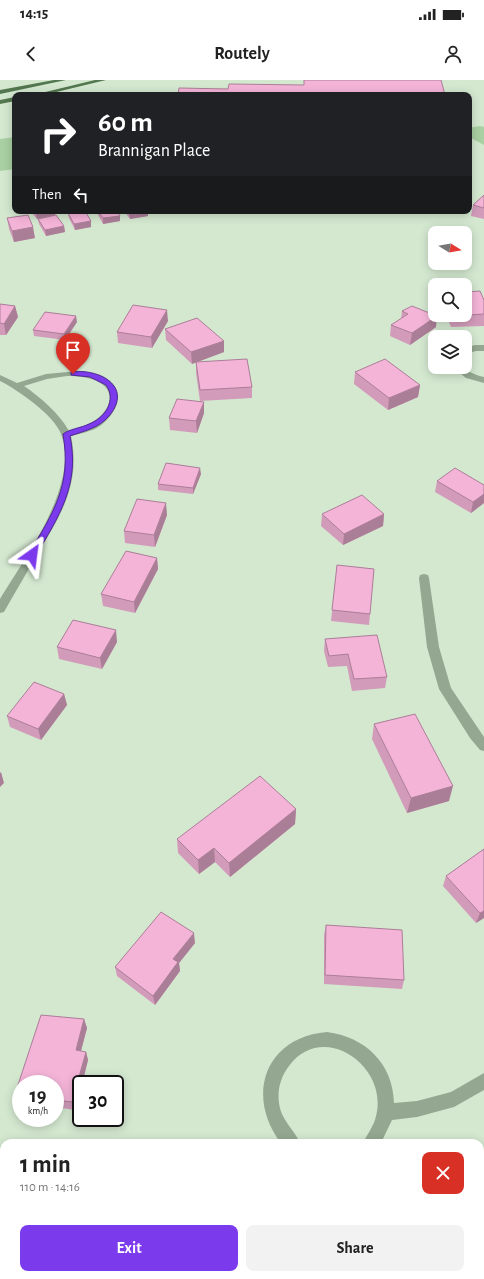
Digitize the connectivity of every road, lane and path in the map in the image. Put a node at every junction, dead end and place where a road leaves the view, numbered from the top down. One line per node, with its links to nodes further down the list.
1 (63, 80): 3 (main road)
2 (103, 80): 4 (main road)
3 (0, 92)
4 (49, 92)
5 (12, 100): 6 (main road)
6 (0, 102)
7 (484, 348): 8 (street)
8 (472, 349)
9 (465, 374): 11 (street)
10 (0, 378): 12 (street)
11 (484, 380)
12 (17, 386): 13 (street); 13 (street)
13 (66, 434): 15 (street)
14 (424, 578): 16 (street)
15 (0, 609)
16 (484, 746)
17 (484, 1081): 18 (street)
18 (386, 1112): 19 (street); 20 (street)
19 (289, 1139)
20 (374, 1139)

